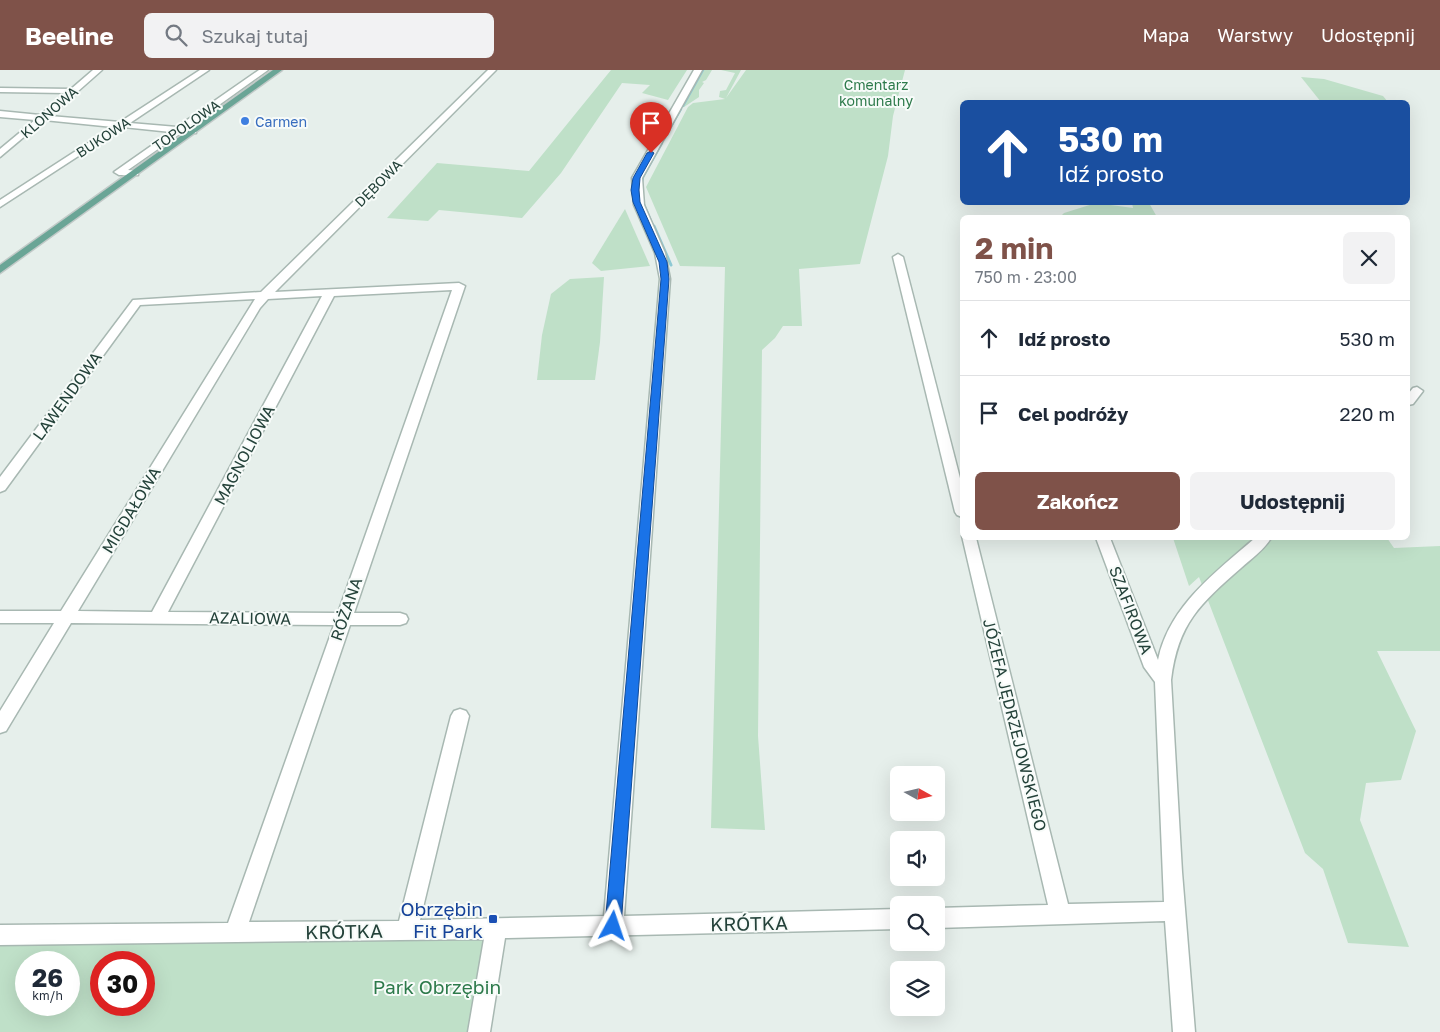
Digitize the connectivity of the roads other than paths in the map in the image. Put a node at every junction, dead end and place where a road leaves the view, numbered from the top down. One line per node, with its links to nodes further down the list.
1 (98, 70): 9 (street, KLONOWA)
2 (204, 70): 13 (street, BUKOWA)
3 (264, 70): 14 (street, TOPOLOWA)
4 (278, 70): 15 (main road)
5 (492, 70): 22 (street, DĘBOWA)
6 (698, 70): 42 (street)
7 (0, 90): 8 (street)
8 (21, 91): 9 (street); 10 (street)
9 (74, 91): 12 (street, KLONOWA)
10 (7, 98)
11 (0, 114): 12 (street)
12 (43, 118): 13 (street); 16 (street, KLONOWA)
13 (122, 125): 14 (street); 18 (street, BUKOWA)
14 (179, 130): 15 (street); 17 (street, TOPOLOWA)
15 (193, 131): 17 (main road)
16 (2, 150)
17 (135, 173): 20 (main road)
18 (0, 204)
19 (898, 257): 26 (street)
20 (0, 270)
21 (330, 292): 22 (street); 32 (street, MAGNOLIOWA); 34 (street, RÓŻANA)
22 (264, 296): 25 (street, LAWENDOWA); 31 (street, MIGDAŁOWA)
23 (1417, 391): 24 (street)
24 (1410, 399)
25 (0, 487)
26 (960, 504)
27 (969, 540): 39 (street, JÓZEFA JĘDRZEJOWSKIEGO)
28 (1104, 540): 35 (street, SZAFIROWA)
29 (1262, 540): 35 (street)
30 (0, 617): 31 (street)
31 (65, 617): 32 (street, AZALIOWA); 37 (street, MIGDAŁOWA)
32 (157, 617): 34 (street, AZALIOWA)
33 (400, 619): 34 (street, AZALIOWA)
34 (342, 620): 45 (street, RÓŻANA)
35 (1163, 680): 38 (street)
36 (460, 716): 44 (street)
37 (0, 726)
38 (1175, 911): 39 (street); 48 (street)
39 (1060, 913): 40 (street)
40 (945, 918)
41 (890, 919): 42 (street, KRÓTKA)
42 (613, 926): 43 (street, KRÓTKA)
43 (496, 928): 44 (street, KRÓTKA); 47 (street)
44 (408, 930): 45 (street, KRÓTKA)
45 (235, 932): 46 (street, KRÓTKA)
46 (0, 936)
47 (479, 1032)
48 (1184, 1032)

